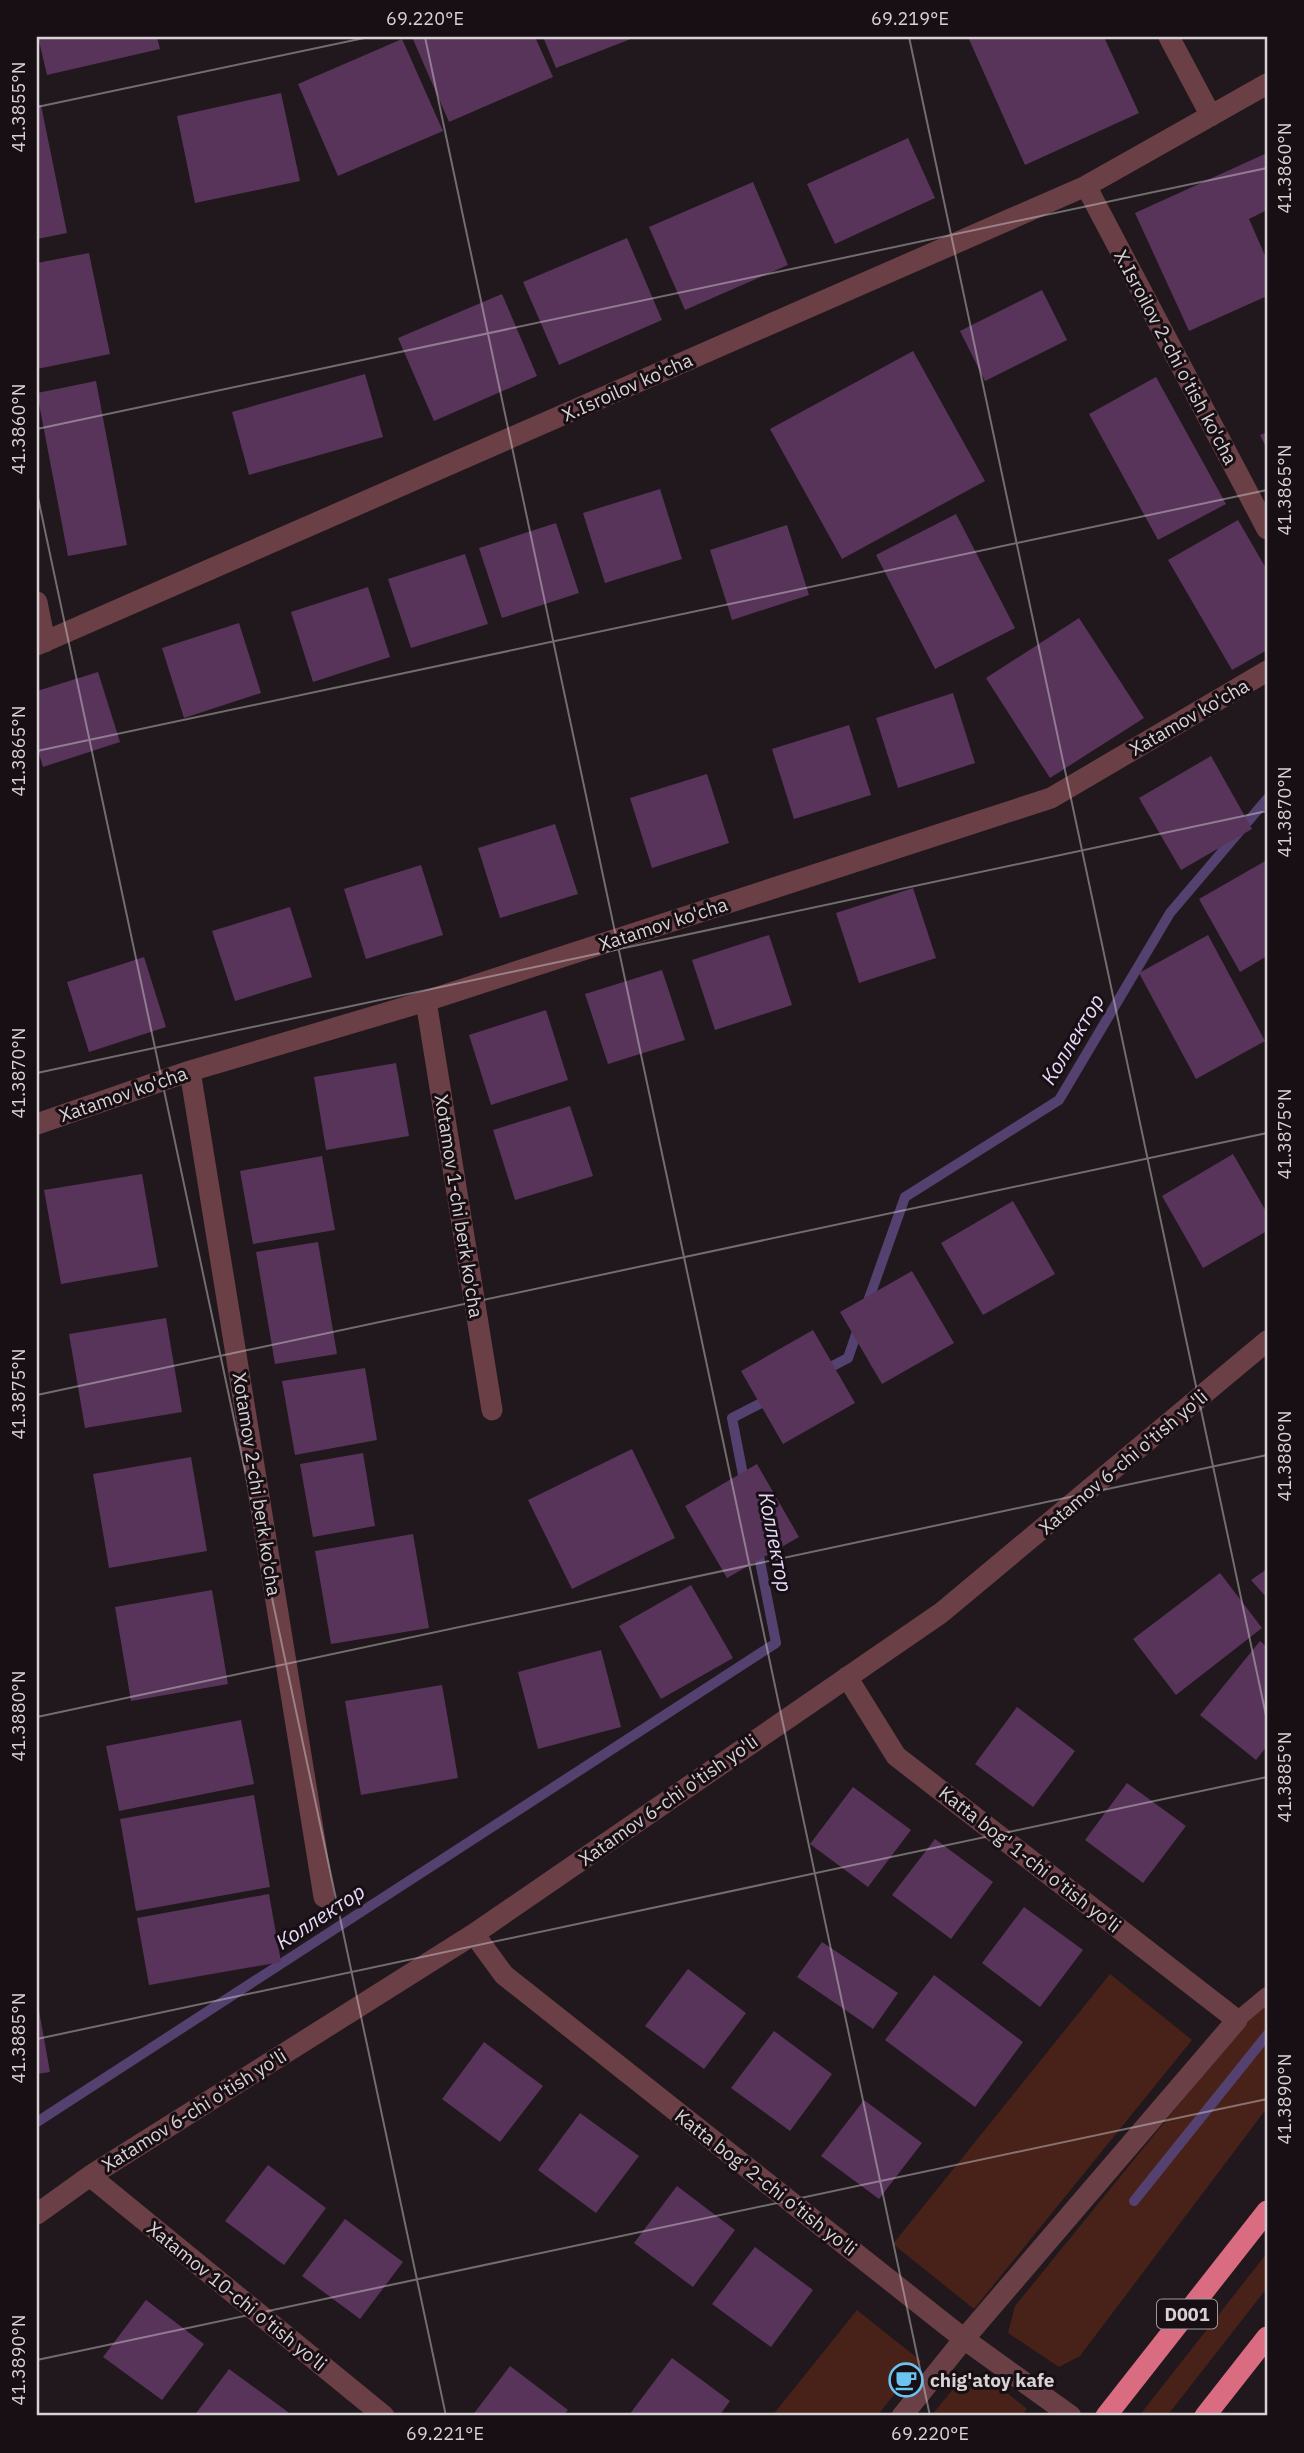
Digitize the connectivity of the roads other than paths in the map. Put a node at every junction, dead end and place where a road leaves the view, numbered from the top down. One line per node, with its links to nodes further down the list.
1 (1169, 37): 3 (street)
2 (1267, 84): 3 (street, X.Isroilov ko'cha)
3 (1211, 116): 4 (street, X.Isroilov ko'cha)
4 (1086, 186): 5 (street, X.Isroilov 2-chi o'tish ko'cha); 7 (street, X.Isroilov ko'cha)
5 (1267, 529)
6 (37, 602): 7 (street)
7 (41, 643)
8 (1267, 671): 9 (street, Xatamov ko'cha)
9 (426, 1001): 10 (street, Xatamov ko'cha); 13 (street, Xotamov 1-chi berk ko'cha)
10 (190, 1071): 11 (street, Xatamov ko'cha); 15 (street, Xotamov 2-chi berk ko'cha)
11 (37, 1124)
12 (1267, 1341): 14 (street, Xatamov 6-chi o'tish yo'li)
13 (492, 1410)
14 (847, 1677): 16 (street, Xatamov 6-chi o'tish yo'li); 18 (street, Katta bog' 1-chi o'tish yo'li)
15 (324, 1896)
16 (474, 1934): 19 (street, Xatamov 6-chi o'tish yo'li); 23 (street, Katta bog' 2-chi o'tish yo'li)
17 (1267, 1995): 18 (lane)
18 (1237, 2020): 23 (street)
19 (90, 2176): 21 (street, Xatamov 6-chi o'tish yo'li); 24 (street, Xatamov 10-chi o'tish yo'li)
20 (1267, 2211): 27 (highway, D001)
21 (37, 2214)
22 (1267, 2337): 28 (highway)
23 (964, 2339): 25 (street); 26 (street, Katta bog' 2-chi o'tish yo'li)
24 (384, 2416)
25 (902, 2416)
26 (1071, 2416)
27 (1106, 2416)
28 (1205, 2416)

